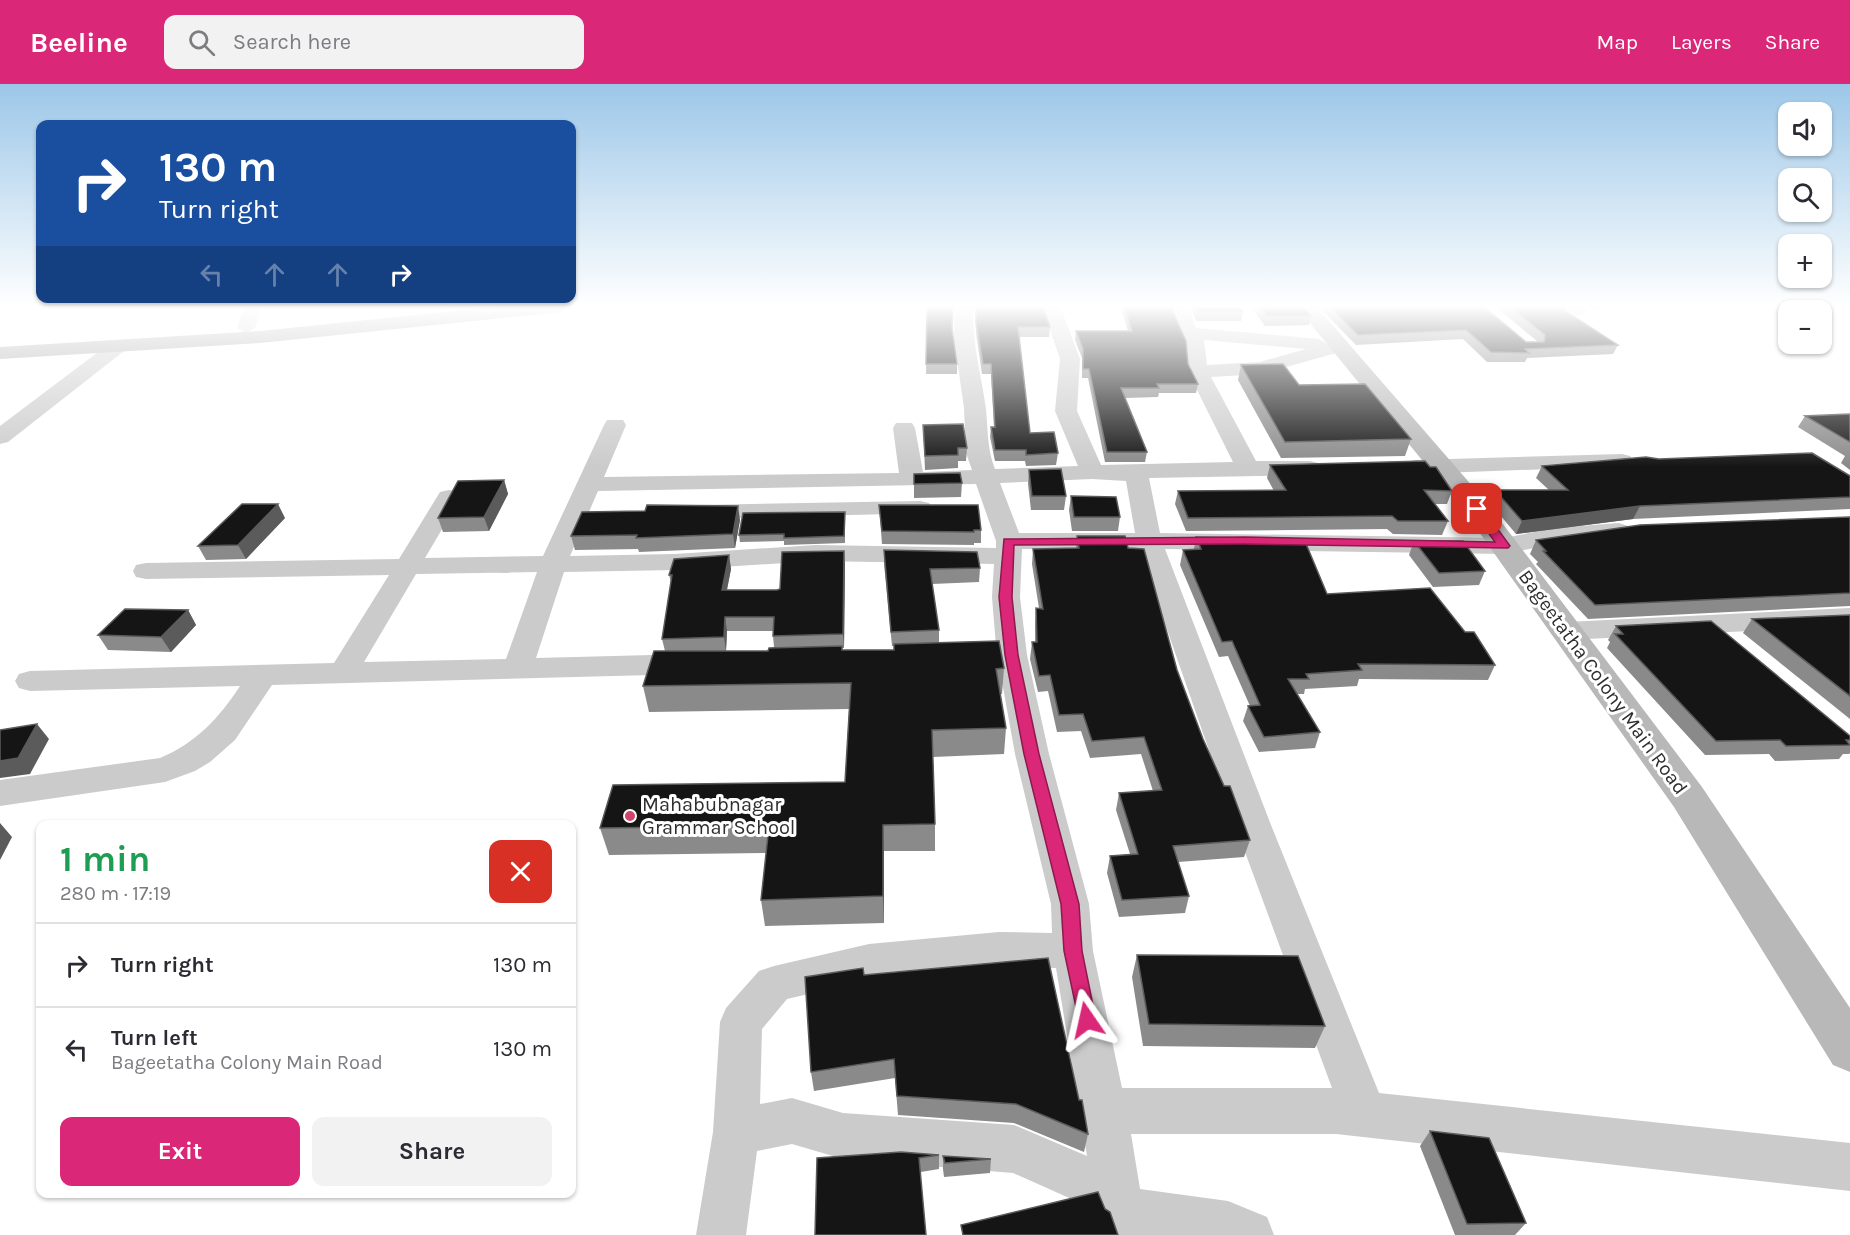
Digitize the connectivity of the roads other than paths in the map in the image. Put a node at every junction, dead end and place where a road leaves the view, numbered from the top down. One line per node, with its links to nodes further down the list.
1 (100, 360): 10 (street)
2 (967, 360): 18 (street)
3 (1070, 360): 17 (street)
4 (1197, 360): 7 (street)
5 (1291, 360): 7 (street)
6 (1352, 360): 13 (street, Bageetatha Colony Main Road)
7 (1198, 372): 12 (street)
8 (615, 425): 20 (street)
9 (904, 428): 19 (street)
10 (0, 437)
11 (1643, 461): 13 (street)
12 (1247, 466): 15 (street); 16 (street)
13 (1441, 466): 14 (street); 26 (street, Bageetatha Colony Main Road)
14 (1394, 467)
15 (1335, 468)
16 (1136, 471): 17 (street); 25 (street)
17 (1092, 472): 18 (street)
18 (984, 477): 19 (street); 23 (street)
19 (912, 480): 20 (street)
20 (588, 484): 27 (street)
21 (449, 497): 28 (street)
22 (678, 512): 23 (street)
23 (986, 524): 25 (street); 27 (street); 34 (street)
24 (1638, 530): 26 (street)
25 (1149, 541): 26 (street); 45 (street)
26 (1504, 546): 32 (street, Bageetatha Colony Main Road)
27 (553, 564): 28 (street); 37 (street)
28 (408, 565): 29 (street); 38 (street)
29 (146, 571)
30 (1850, 617): 31 (street)
31 (1710, 624): 32 (street); 33 (street)
32 (1566, 631): 43 (street, Bageetatha Colony Main Road)
33 (1745, 653)
34 (1012, 655): 35 (street); 42 (street)
35 (932, 657)
36 (719, 663): 37 (street)
37 (518, 668): 38 (street)
38 (343, 673): 39 (street)
39 (263, 675): 40 (street); 41 (street)
40 (30, 681)
41 (0, 793)
42 (1073, 951): 44 (street); 46 (street)
43 (1850, 1049)
44 (1104, 1111): 45 (street); 48 (street)
45 (1365, 1115): 47 (street)
46 (736, 1132): 48 (street); 49 (street)
47 (1850, 1167)
48 (1121, 1213): 50 (street)
49 (721, 1235)
50 (1249, 1235)

